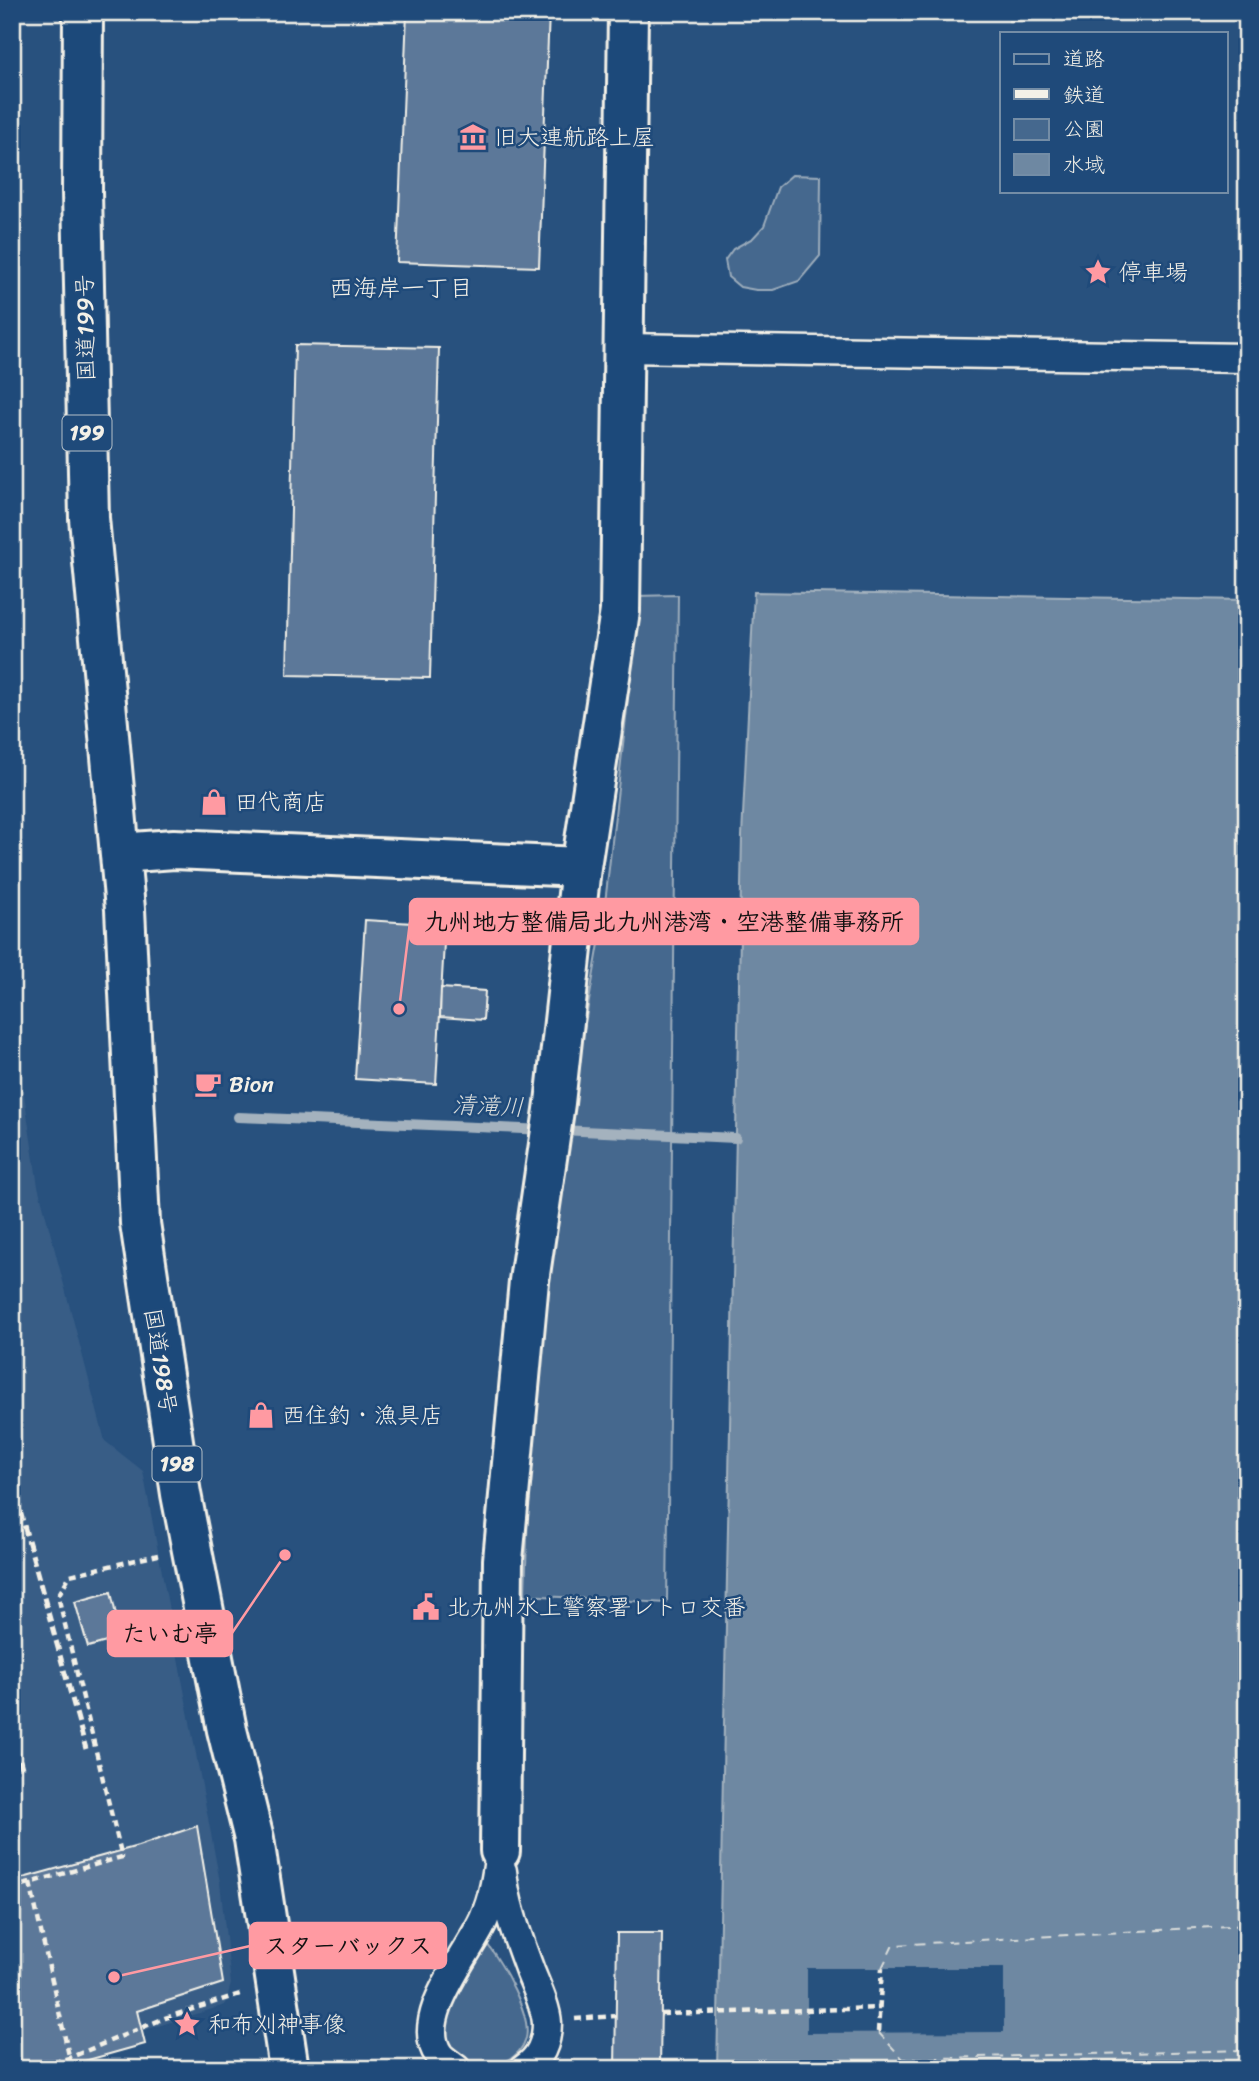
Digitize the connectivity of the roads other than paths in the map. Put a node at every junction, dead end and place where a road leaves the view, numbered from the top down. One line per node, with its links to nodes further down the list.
1 (82, 12): 5 (main road, 国道199号 / 199)
2 (628, 12): 3 (main road)
3 (623, 348): 4 (street); 6 (main road)
4 (1247, 358)
5 (120, 853): 6 (main road); 8 (main road, 国道198号 / 198)
6 (581, 867): 7 (main road)
7 (500, 1851): 9 (street); 10 (street)
8 (289, 2069)
9 (456, 2069)
10 (524, 2069)

